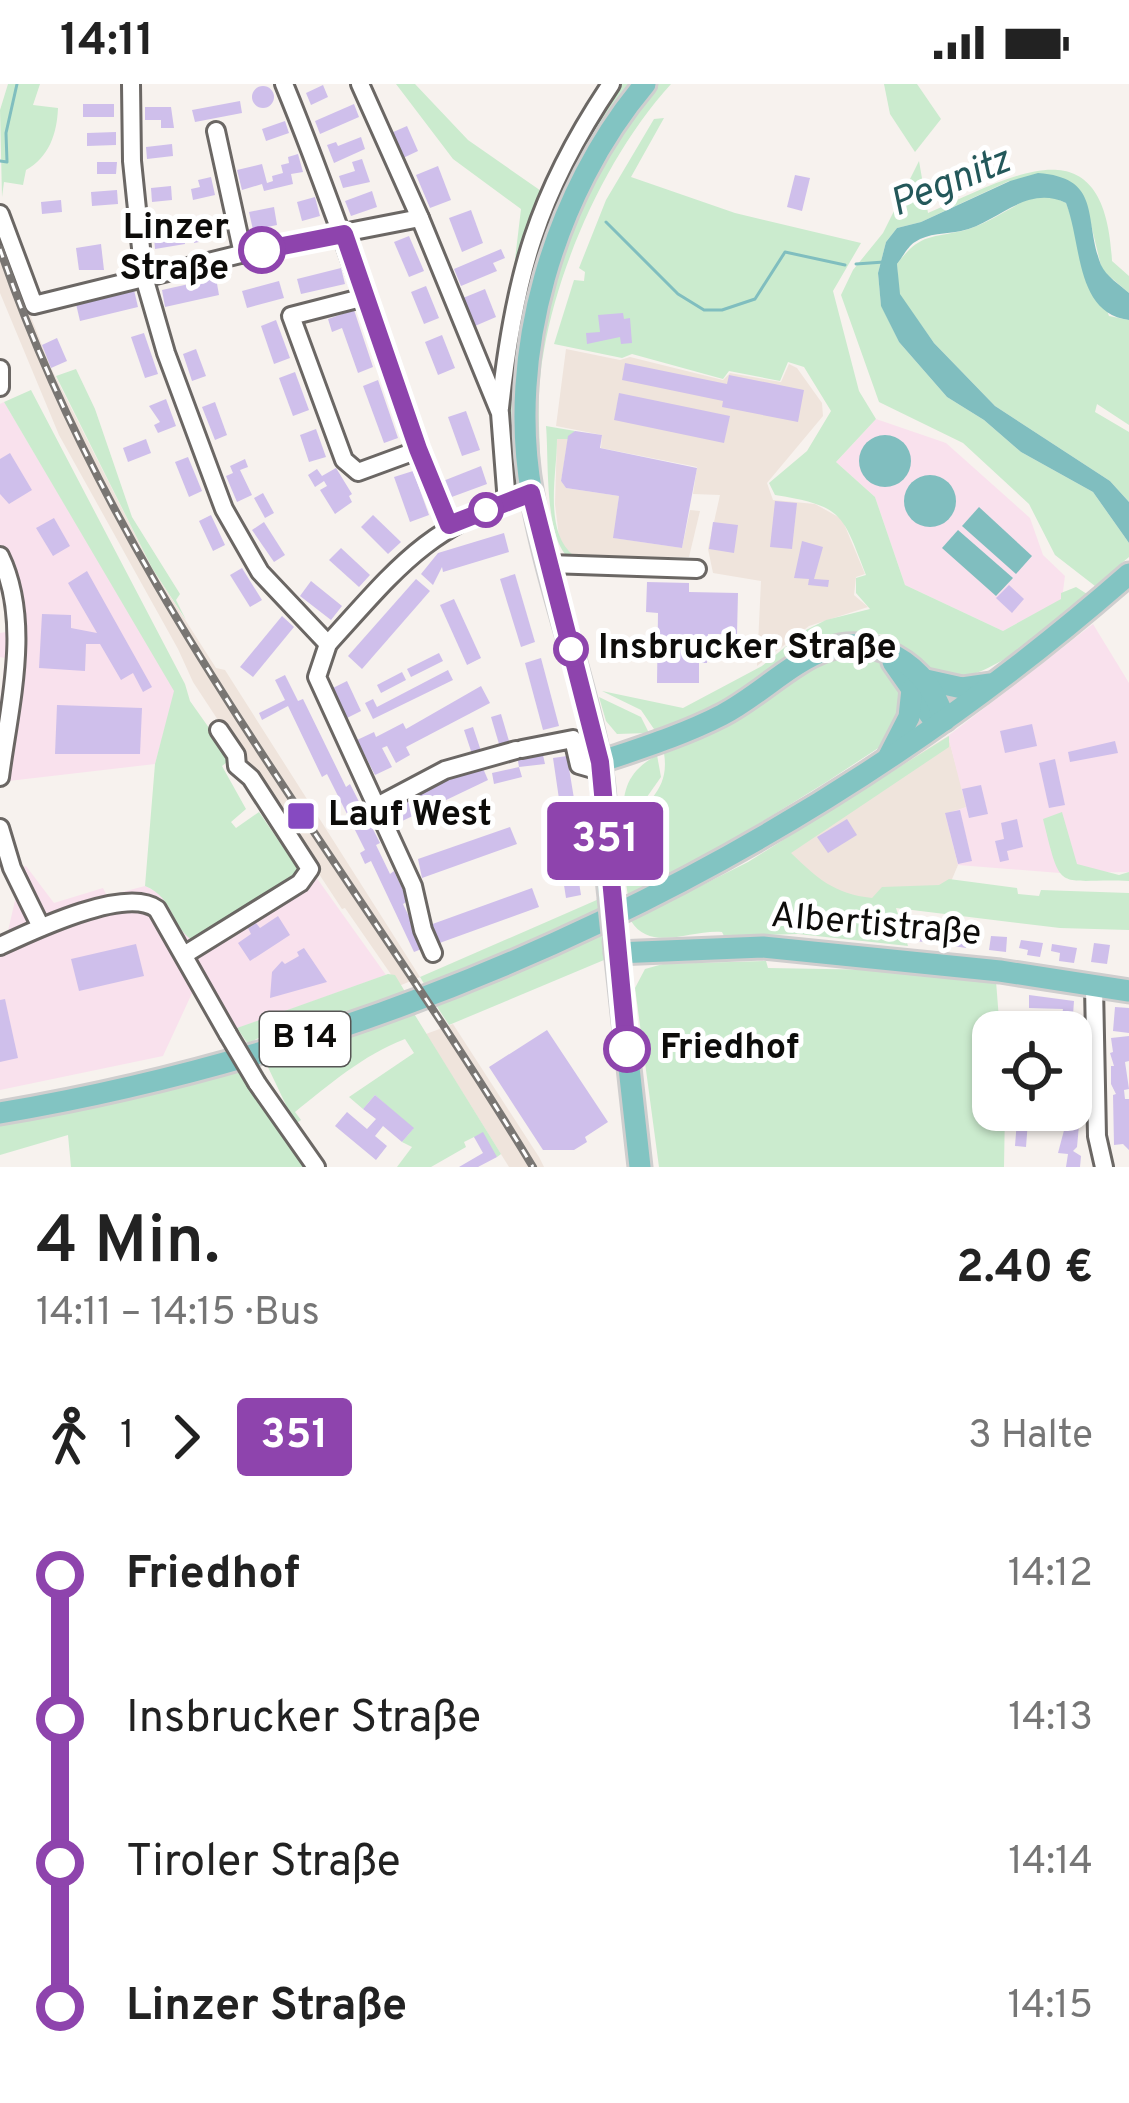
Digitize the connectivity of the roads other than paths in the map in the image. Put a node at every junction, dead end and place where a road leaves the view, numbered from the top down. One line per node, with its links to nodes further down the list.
1 (131, 84): 11 (street)
2 (284, 84): 9 (street)
3 (360, 84): 8 (street)
4 (611, 84): 15 (street)
5 (645, 84): 17 (main road)
6 (216, 131): 10 (street)
7 (0, 214): 11 (street)
8 (420, 218): 9 (street); 15 (street)
9 (344, 234): 10 (street); 12 (street)
10 (243, 254): 11 (street)
11 (144, 277): 24 (street)
12 (365, 297): 16 (street); 16 (street)
13 (0, 369): 14 (street)
14 (0, 387)
15 (500, 413): 18 (street)
16 (418, 449): 19 (street)
17 (531, 493): 18 (street); 21 (main road)
18 (507, 502): 19 (street)
19 (449, 525): 24 (street)
20 (0, 556): 31 (street)
21 (549, 564): 22 (street); 30 (main road)
22 (697, 568)
23 (1129, 574): 25 (main road, B 14)
24 (328, 644): 32 (street)
25 (997, 682): 26 (main road); 27 (main road, B 14)
26 (919, 685): 27 (main road); 29 (main road); 30 (main road)
27 (941, 723): 29 (main road, B 14)
28 (219, 730): 38 (street)
29 (886, 760): 41 (main road, B 14)
30 (593, 766): 32 (street); 35 (main road, bridge)
31 (0, 777)
32 (375, 808): 37 (street)
33 (0, 828): 34 (street)
34 (41, 927): 36 (street); 38 (street)
35 (615, 944): 39 (main road, Albertistraße); 43 (main road)
36 (0, 946)
37 (433, 952)
38 (184, 955): 42 (street, bridge)
39 (1094, 987): 40 (main road, Albertistraße); 44 (street)
40 (1129, 991)
41 (0, 1113)
42 (316, 1167)
43 (640, 1167)
44 (1104, 1167)

